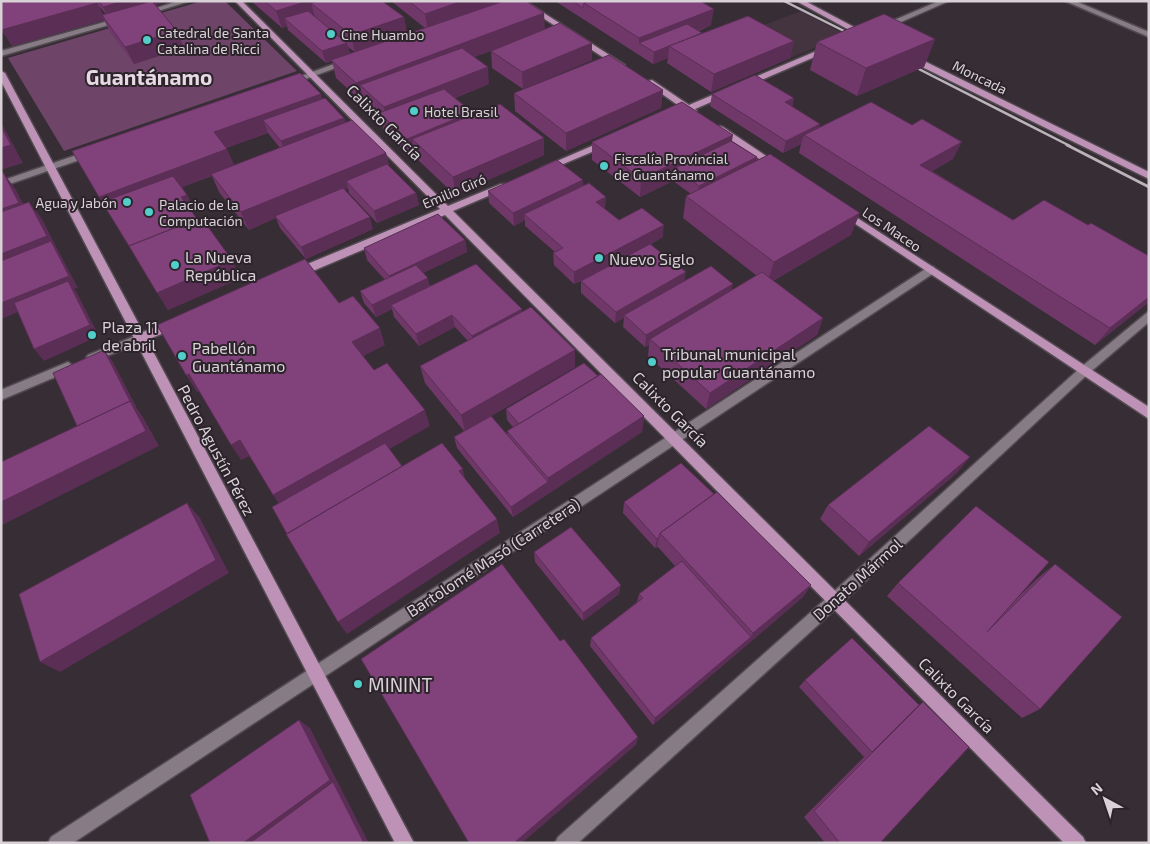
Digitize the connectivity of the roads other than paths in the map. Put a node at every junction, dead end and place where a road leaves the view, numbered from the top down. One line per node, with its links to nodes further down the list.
1 (187, 1): 10 (street)
2 (238, 1): 13 (main road, Calixto García)
3 (799, 1): 8 (main road)
4 (946, 1): 8 (street)
5 (1068, 1): 7 (street)
6 (521, 3): 15 (main road)
7 (1149, 35)
8 (868, 36): 15 (main road)
9 (899, 52): 22 (main road, Moncada)
10 (1, 54)
11 (357, 59): 13 (street)
12 (1, 73): 19 (main road, Pedro Agustín Pérez)
13 (311, 74): 14 (street); 26 (main road, Calixto García)
14 (283, 84)
15 (689, 108): 16 (main road); 21 (main road)
16 (662, 119)
17 (617, 138): 20 (main road)
18 (97, 150): 19 (street)
19 (51, 167): 23 (street); 31 (main road, Pedro Agustín Pérez)
20 (536, 172)
21 (785, 173)
22 (1149, 176)
23 (1, 184)
24 (509, 184): 26 (main road, Emilio Giró)
25 (833, 205): 27 (main road, Los Maceo)
26 (446, 210): 28 (main road, Emilio Giró); 35 (main road, Calixto García)
27 (930, 270): 32 (main road, Los Maceo); 35 (street, Bartolomé Masó (Carretera))
28 (284, 278)
29 (1149, 315): 32 (street, Donato Mármol)
30 (185, 319): 31 (main road)
31 (140, 338): 33 (street); 37 (main road, Pedro Agustín Pérez)
32 (1084, 371): 34 (main road, Los Maceo); 36 (street, Donato Mármol)
33 (1, 395)
34 (1149, 414)
35 (673, 438): 36 (main road, Calixto García); 37 (street, Bartolomé Masó (Carretera))
36 (835, 600): 40 (street, Donato Mármol); 41 (main road, Calixto García)
37 (316, 674): 38 (street, Bartolomé Masó (Carretera)); 39 (main road, Pedro Agustín Pérez)
38 (57, 843)
39 (405, 843)
40 (564, 843)
41 (1078, 843)

